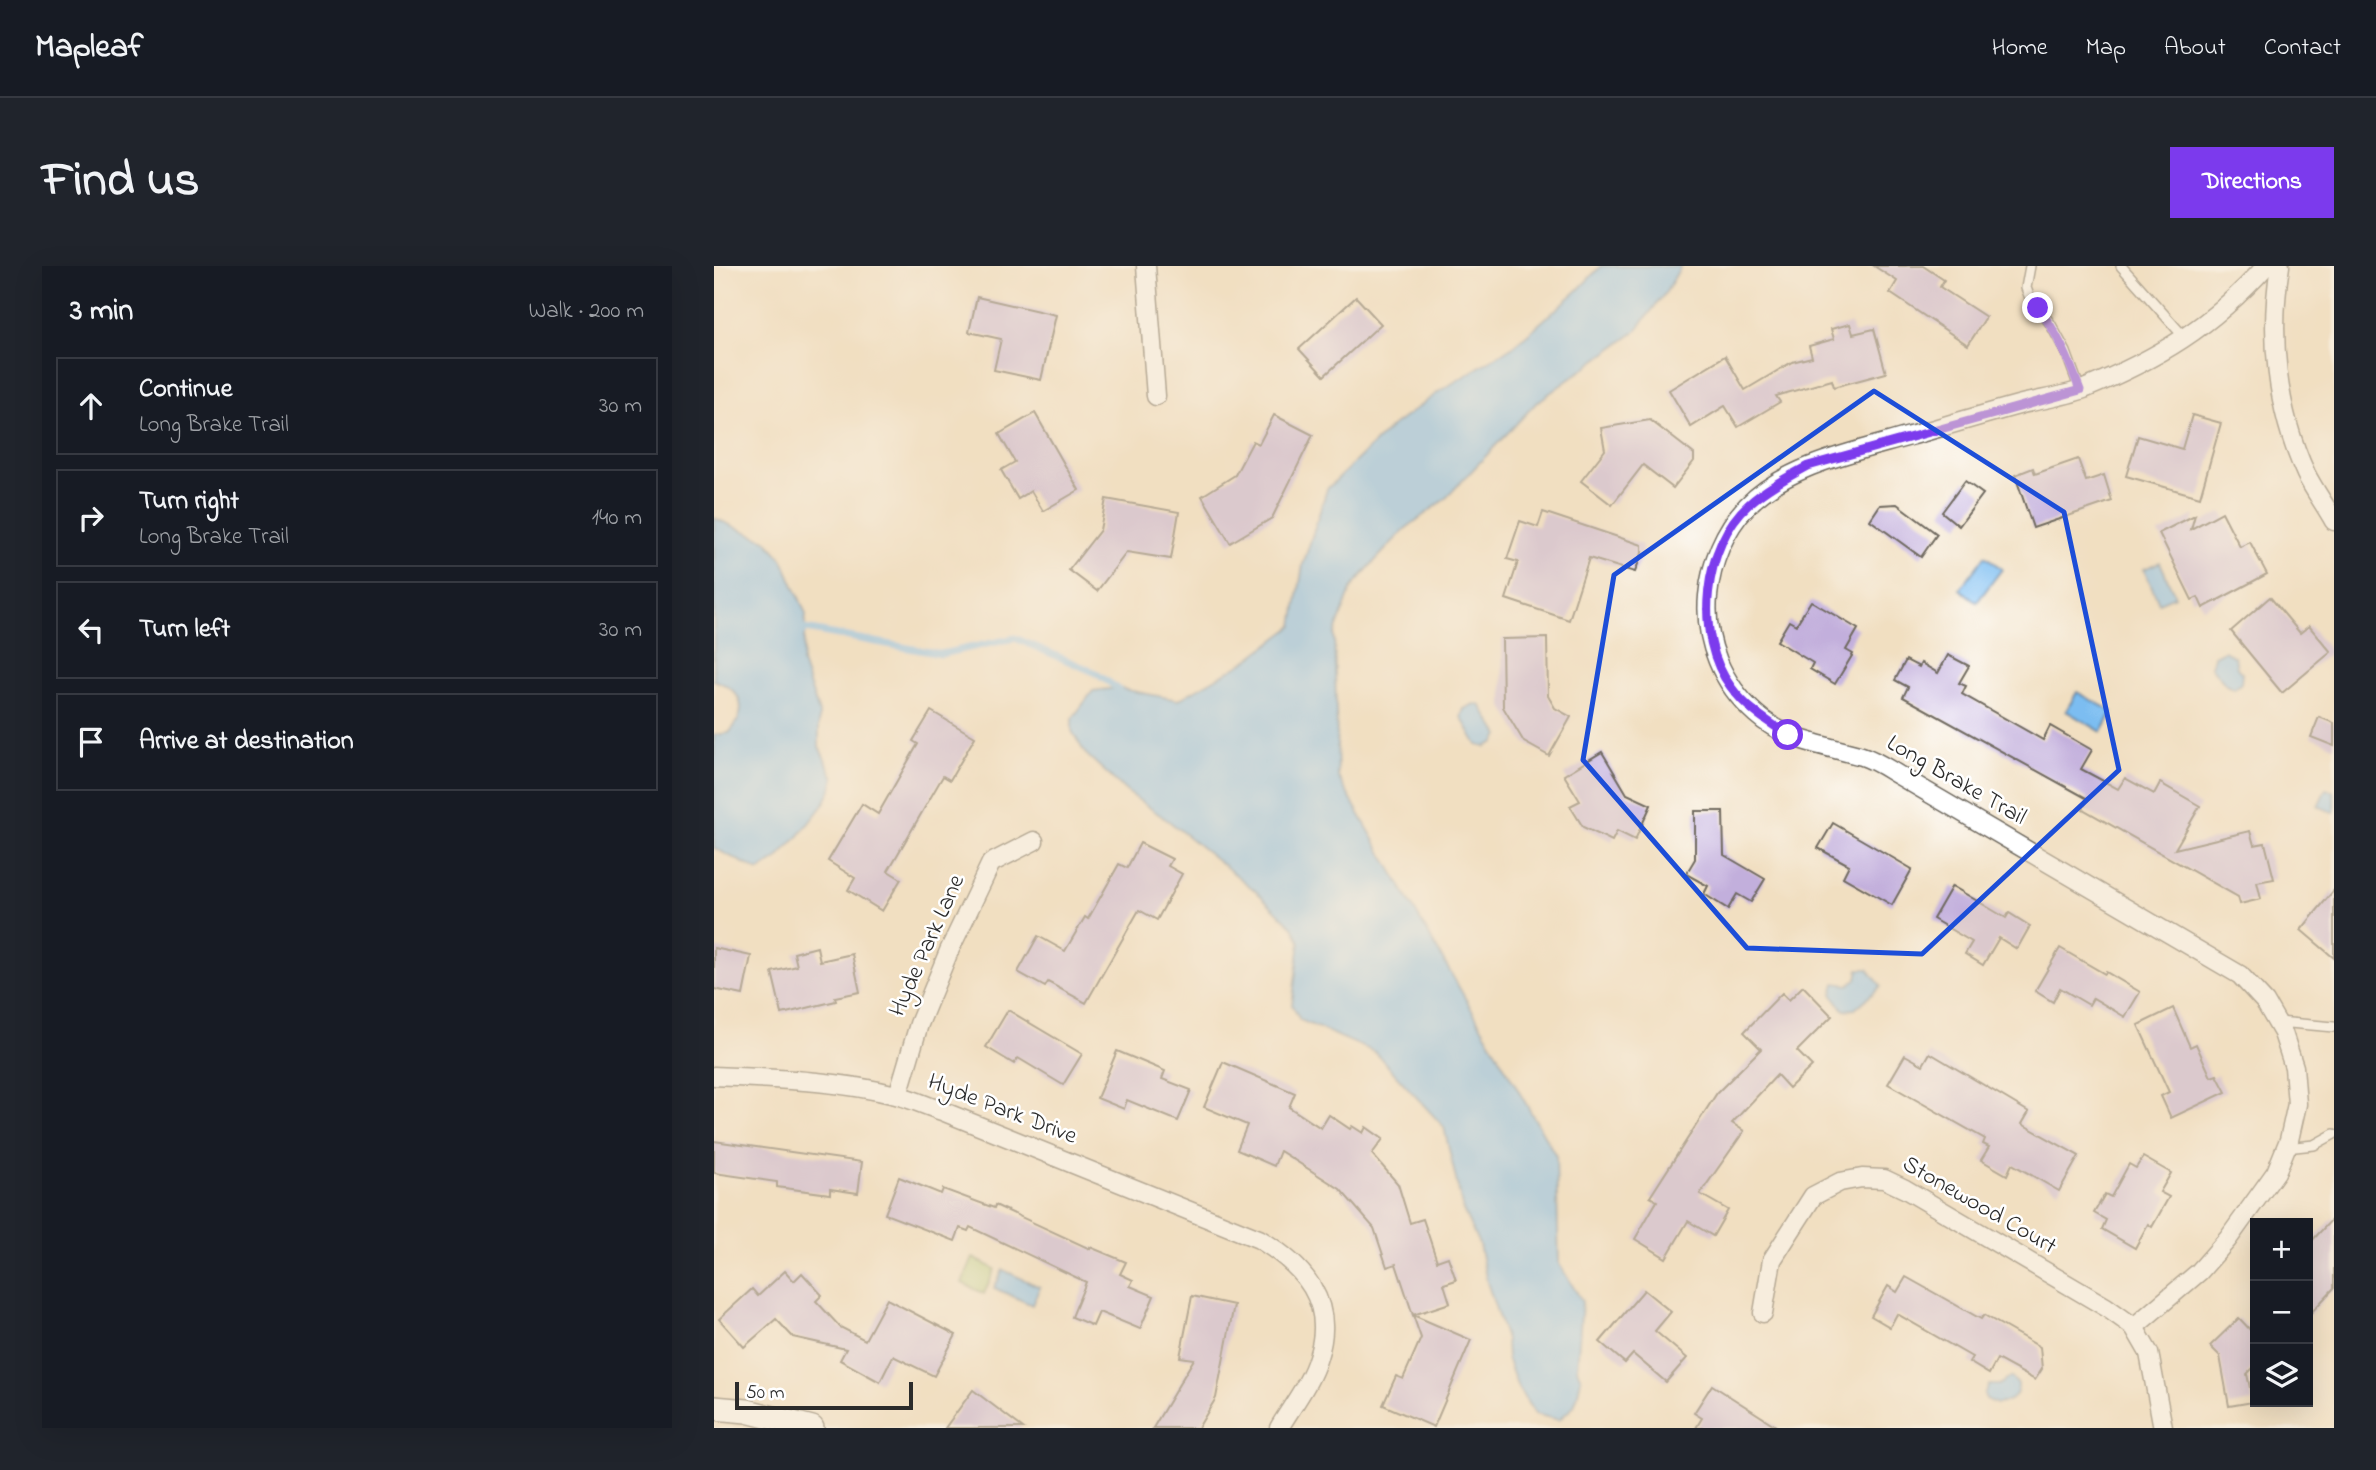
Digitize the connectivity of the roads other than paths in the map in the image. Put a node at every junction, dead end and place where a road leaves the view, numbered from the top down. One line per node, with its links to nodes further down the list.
1 (1146, 266): 8 (street)
2 (2030, 266): 7 (lane)
3 (2121, 266): 6 (lane)
4 (2266, 266): 6 (street, Long Brake Trail)
5 (2280, 266): 9 (street)
6 (2185, 338): 7 (street, Long Brake Trail)
7 (2080, 390): 11 (street, Long Brake Trail)
8 (1156, 396)
9 (2334, 521)
10 (1034, 841): 14 (street, Hyde Park Lane)
11 (2276, 1022): 12 (lane); 16 (street, Long Brake Trail)
12 (2334, 1028)
13 (714, 1076): 14 (street, Hyde Park Drive)
14 (898, 1096): 21 (street, Hyde Park Drive)
15 (2334, 1134): 16 (lane)
16 (2286, 1148): 18 (street, Long Brake Trail)
17 (1763, 1313): 18 (street, Stonewood Court)
18 (2134, 1327): 22 (street, Stonewood Court)
19 (714, 1408): 20 (street)
20 (812, 1428)
21 (1279, 1428)
22 (2163, 1428)

